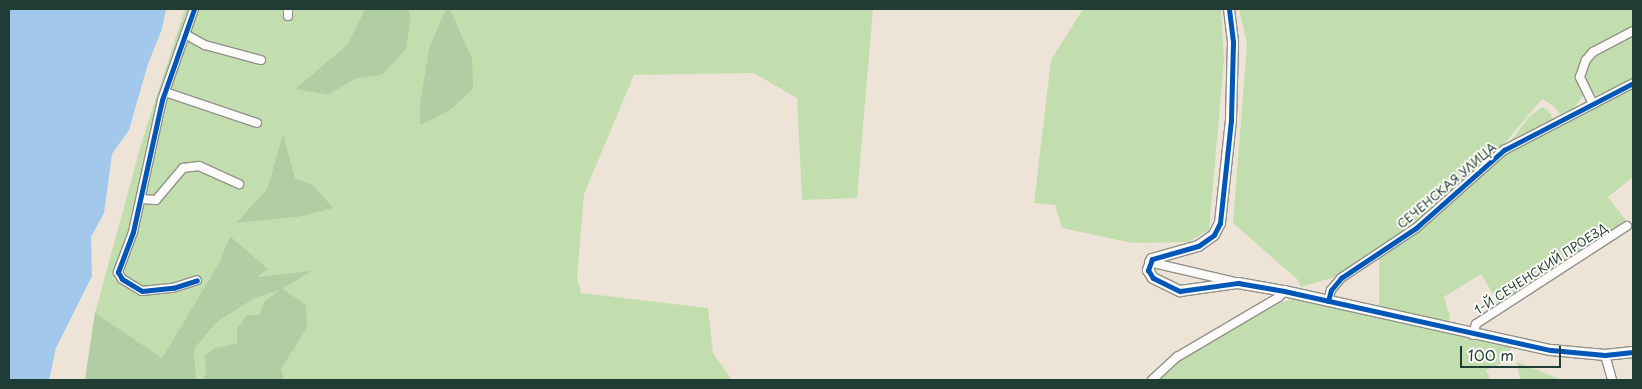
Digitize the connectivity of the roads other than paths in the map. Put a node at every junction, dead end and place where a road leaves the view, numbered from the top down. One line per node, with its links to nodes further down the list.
1 (194, 9): 4 (street)
2 (1229, 9): 13 (street)
3 (1633, 30): 8 (street)
4 (184, 34): 5 (street); 7 (street)
5 (261, 60)
6 (1633, 83): 8 (street, СЕЧЕНСКАЯ УЛИЦА)
7 (165, 92): 9 (street); 11 (street)
8 (1593, 104): 17 (street, СЕЧЕНСКАЯ УЛИЦА)
9 (257, 123)
10 (239, 184): 11 (street)
11 (141, 199): 14 (street)
12 (1627, 226): 18 (street, 1-Й СЕЧЕНСКИЙ ПРОЕЗД)
13 (1149, 262): 15 (street); 15 (street)
14 (197, 280)
15 (1238, 283): 16 (street)
16 (1284, 290): 17 (street); 21 (street)
17 (1328, 301): 18 (street)
18 (1473, 335): 20 (street)
19 (1633, 352): 20 (street)
20 (1604, 355): 24 (street)
21 (1160, 372): 22 (street); 23 (street)
22 (1152, 380)
23 (1166, 380)
24 (1612, 380)

